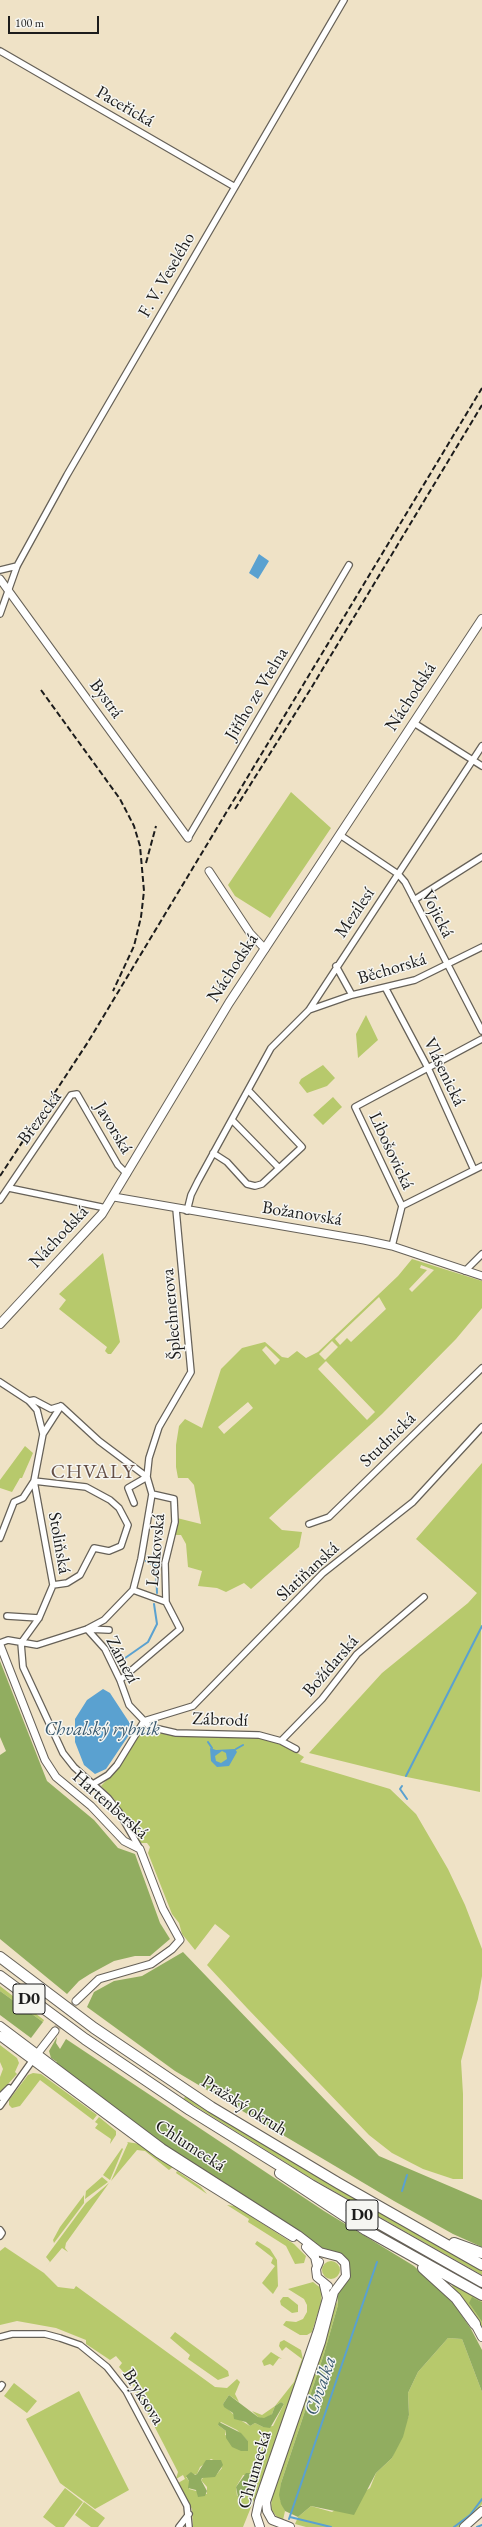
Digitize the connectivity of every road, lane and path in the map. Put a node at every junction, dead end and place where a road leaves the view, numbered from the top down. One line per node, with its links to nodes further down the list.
1 (344, 0): 3 (street, F. V. Veselého)
2 (0, 51): 3 (street, Paceřická)
3 (235, 187): 5 (street, F. V. Veselého)
4 (349, 565): 16 (street, Jiřího ze Vtelna)
5 (17, 566): 6 (street); 8 (street, F. V. Veselého)
6 (0, 570)
7 (0, 579): 8 (street, Bystrá)
8 (9, 591): 9 (street, F. V. Veselého); 16 (street, Bystrá)
9 (0, 614)
10 (481, 621): 11 (main road, Náchodská)
11 (414, 723): 13 (street); 15 (main road, Náchodská)
12 (482, 746): 13 (street, Mezilesí)
13 (473, 760): 14 (street); 19 (street, Mezilesí)
14 (482, 766)
15 (340, 835): 19 (street, Vojická); 22 (main road, Náchodská)
16 (188, 838)
17 (482, 857): 20 (street)
18 (210, 871): 22 (street)
19 (398, 874): 20 (street, Vojická); 24 (street, Mezilesí)
20 (414, 900): 23 (street, Vojická)
21 (482, 947): 23 (street, Běchorská)
22 (265, 949): 38 (main road, Náchodská)
23 (448, 965): 25 (street, Běchorská); 28 (street, Vojická)
24 (336, 966): 26 (street, Běchorská); 27 (street, Mezilesí)
25 (386, 989): 26 (street, Běchorská); 30 (street, Vlásenická)
26 (352, 995): 27 (street, Běchorská)
27 (309, 1010): 31 (street, Mezilesí)
28 (482, 1031)
29 (482, 1039): 30 (street)
30 (428, 1068): 37 (street, Vlásenická); 42 (street, Libošovická)
31 (249, 1091): 33 (street, Mezilesí); 36 (street)
32 (77, 1094): 38 (street, Javorská); 39 (street, Březecká)
33 (232, 1120): 34 (street, Mezilesí); 36 (street)
34 (213, 1153): 36 (street); 45 (street, Mezilesí)
35 (482, 1166): 37 (street)
36 (279, 1168)
37 (474, 1170): 42 (street)
38 (127, 1174): 40 (main road, Náchodská)
39 (8, 1188): 41 (street, Březecká); 43 (street)
40 (114, 1197): 43 (main road, Náchodská); 44 (street, Božanovská)
41 (0, 1200)
42 (402, 1206): 46 (street)
43 (106, 1208): 50 (main road, Náchodská)
44 (176, 1209): 45 (street, Božanovská); 57 (street, Šplechnerova)
45 (187, 1211): 46 (street, Božanovská)
46 (392, 1246): 48 (street, Božanovská)
47 (482, 1254): 48 (street)
48 (465, 1270): 49 (street, Božanovská)
49 (482, 1276)
50 (0, 1324)
51 (482, 1368): 61 (street, Studnická)
52 (0, 1382): 53 (street, Stoliňská)
53 (29, 1401): 54 (street, Stoliňská); 56 (street, Stoliňská)
54 (61, 1406): 56 (street); 57 (street)
55 (482, 1427): 74 (street, Slatiňanská)
56 (43, 1434): 58 (street, Stoliňská)
57 (147, 1476): 59 (street, Šplechnerova); 60 (street)
58 (34, 1481): 62 (street); 63 (street, Stoliňská); 63 (street)
59 (152, 1494): 64 (street, Šplechnerova); 66 (street, Ledkovská)
60 (134, 1503)
61 (309, 1524)
62 (0, 1538)
63 (53, 1585): 68 (street, Stoliňská)
64 (132, 1590): 66 (street, Ledkovská); 69 (street, Šplechnerova)
65 (424, 1597): 75 (street, Božídarská)
66 (166, 1602): 73 (street, Ledkovská)
67 (7, 1616): 68 (street)
68 (39, 1618): 71 (street, Stoliňská)
69 (87, 1629): 70 (street, Zámezí); 71 (street, Šplechnerova); 73 (street, Zámezí)
70 (109, 1630)
71 (21, 1643): 72 (street, Šplechnerova); 77 (street)
72 (0, 1644): 78 (street, Hartenberská)
73 (120, 1680): 74 (street, Zámezí)
74 (144, 1721): 75 (street, Zábrodí); 77 (street)
75 (281, 1741): 76 (street, Zábrodí)
76 (296, 1749)
77 (93, 1784): 78 (street)
78 (140, 1849): 81 (street, Hartenberská)
79 (0, 1957): 91 (highway, Pražský okruh / D0)
80 (0, 1976): 90 (highway, Pražský okruh / D0)
81 (76, 2001)
82 (0, 2026): 85 (main road, Chlumecká)
83 (55, 2031): 85 (street)
84 (0, 2036): 86 (main road, Chlumecká)
85 (37, 2054): 86 (street); 94 (main road, Chlumecká)
86 (32, 2061): 87 (street); 96 (main road, Chlumecká)
87 (12, 2086): 88 (street); 89 (street)
88 (0, 2097)
89 (0, 2106)
90 (244, 2144): 92 (highway); 97 (highway, Pražský okruh / D0)
91 (418, 2228): 93 (highway); 95 (highway, Pražský okruh / D0)
92 (406, 2253): 100 (highway); 101 (highway)
93 (482, 2253)
94 (331, 2255): 96 (main road); 98 (main road)
95 (482, 2265)
96 (316, 2266): 99 (main road)
97 (482, 2282)
98 (340, 2284): 99 (main road); 109 (main road, Chlumecká)
99 (324, 2285): 108 (main road, Chlumecká)
100 (482, 2295)
101 (475, 2324): 102 (main road)
102 (482, 2336)
103 (0, 2337): 105 (street, Bryksova)
104 (482, 2511): 110 (main road)
105 (189, 2514): 106 (street); 107 (street, Bryksova)
106 (179, 2527)
107 (189, 2527)
108 (260, 2527)
109 (290, 2527)
110 (464, 2527)

